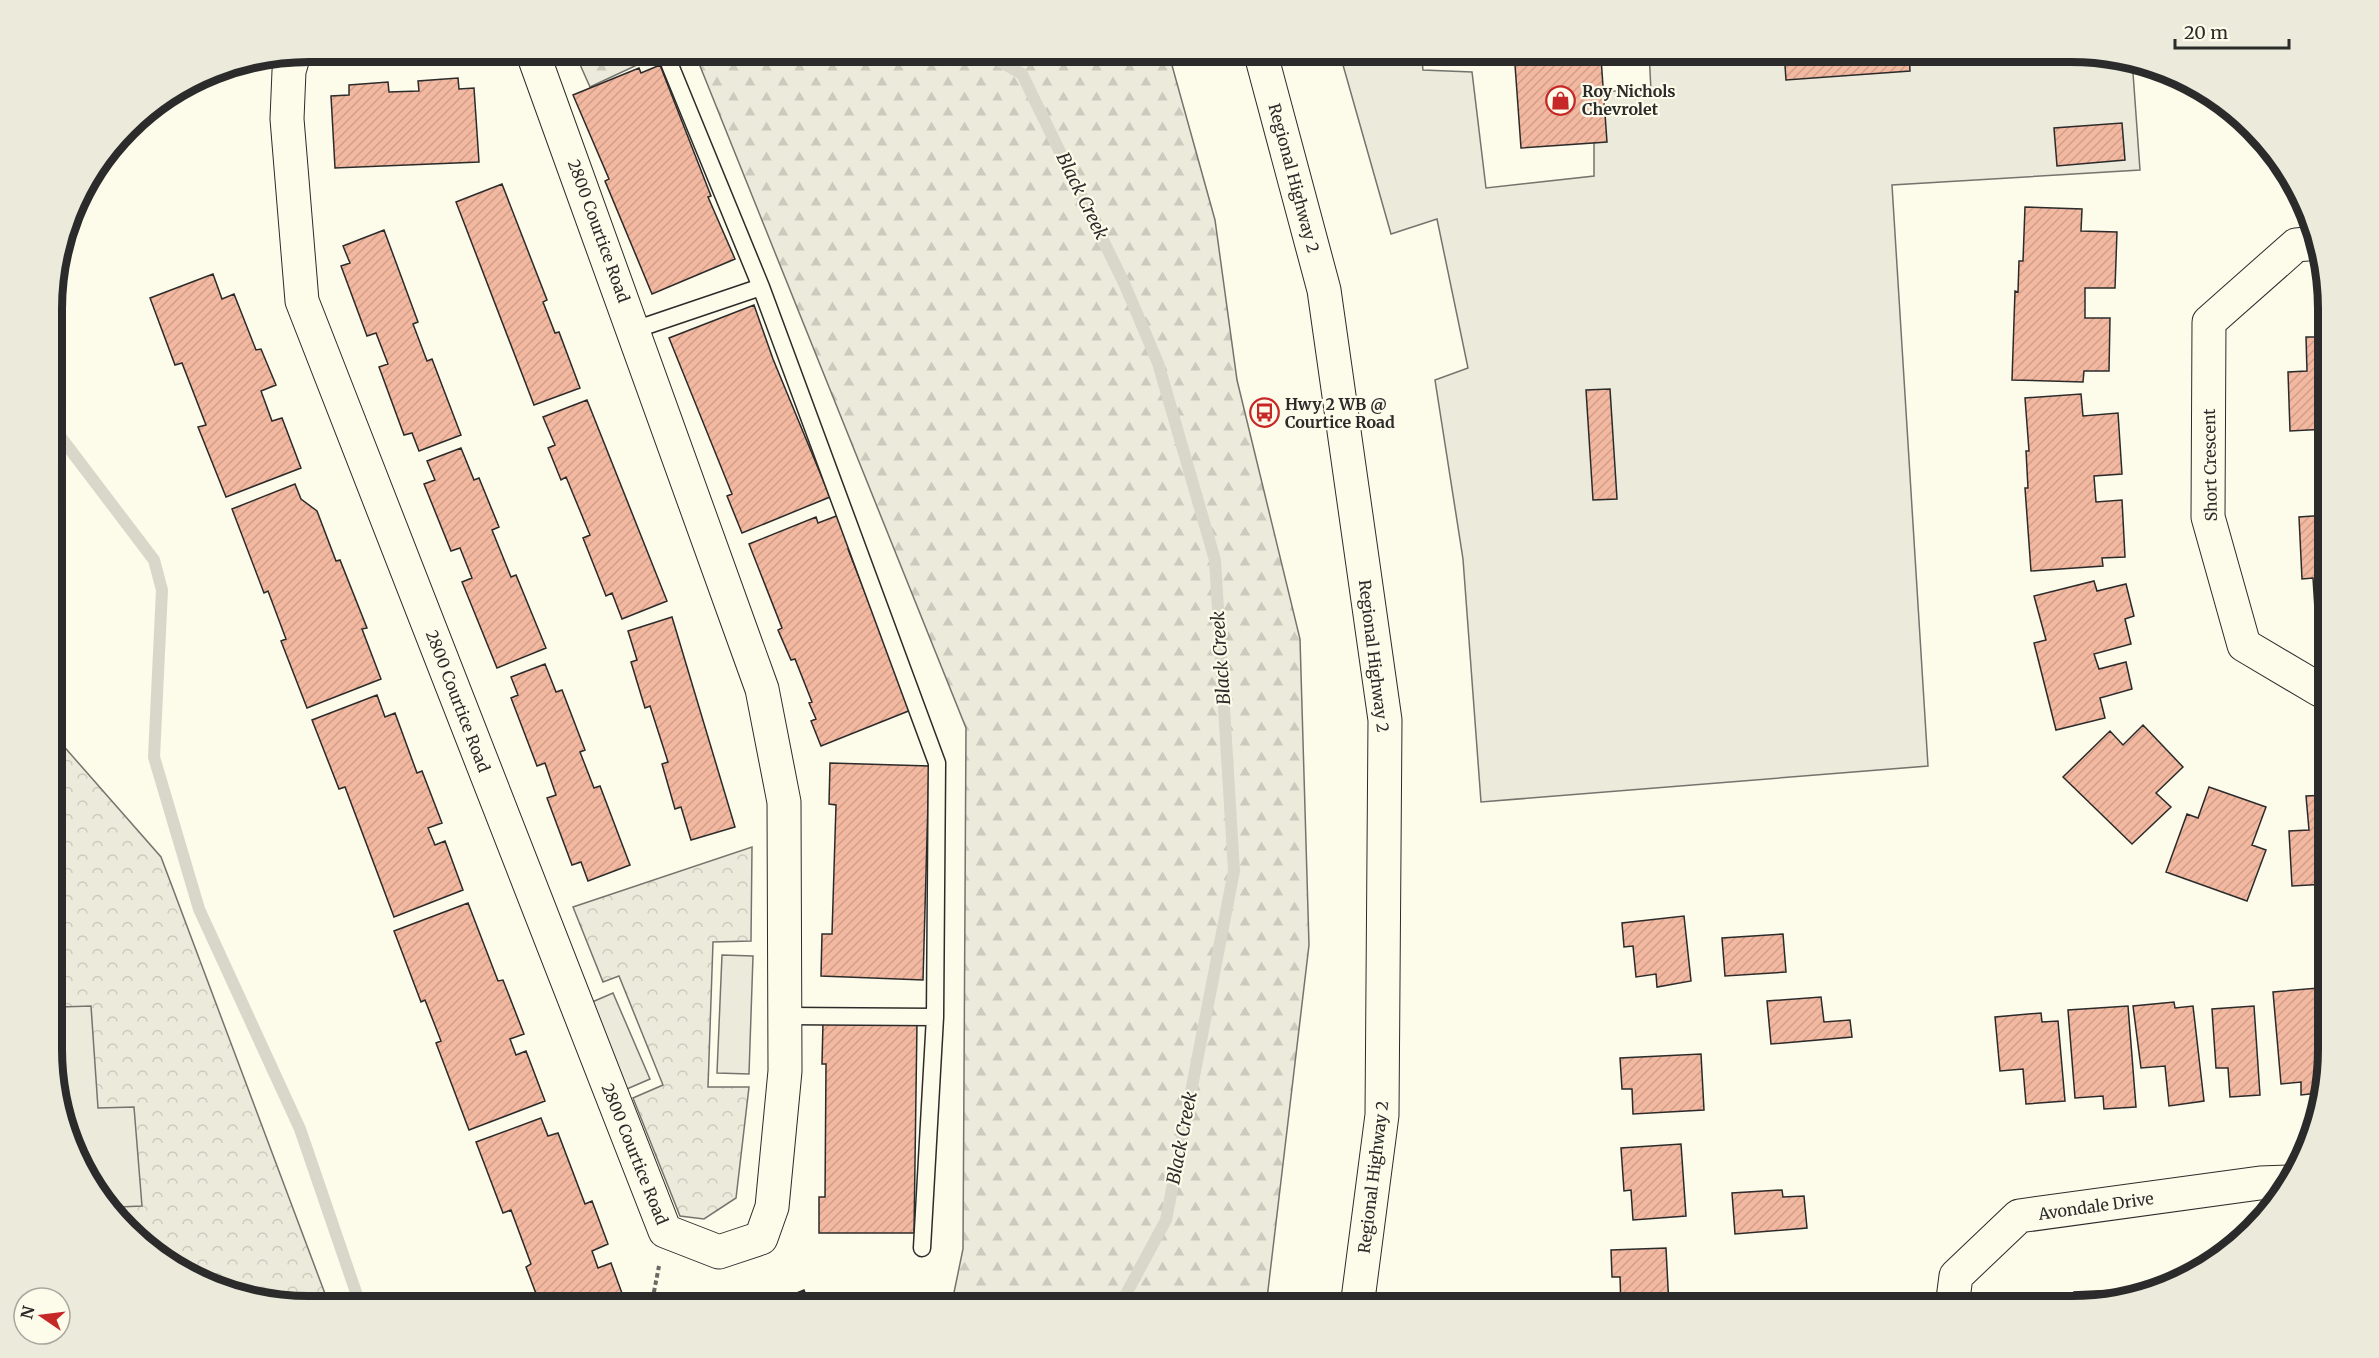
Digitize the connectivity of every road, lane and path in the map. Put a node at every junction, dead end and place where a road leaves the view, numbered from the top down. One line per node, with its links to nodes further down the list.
1 (292, 62): 9 (street, 2800 Courtice Road)
2 (536, 62): 7 (street, 2800 Courtice Road)
3 (1263, 62): 13 (street, Regional Highway 2)
4 (670, 65): 6 (lane)
5 (2309, 244): 8 (street, Short Crescent)
6 (761, 287): 7 (lane); 10 (lane)
7 (634, 330): 9 (street, 2800 Courtice Road)
8 (2318, 689)
9 (786, 1016): 10 (lane)
10 (935, 1017): 12 (lane)
11 (2279, 1182): 14 (street, Avondale Drive)
12 (922, 1248)
13 (1358, 1297)
14 (1953, 1297)

